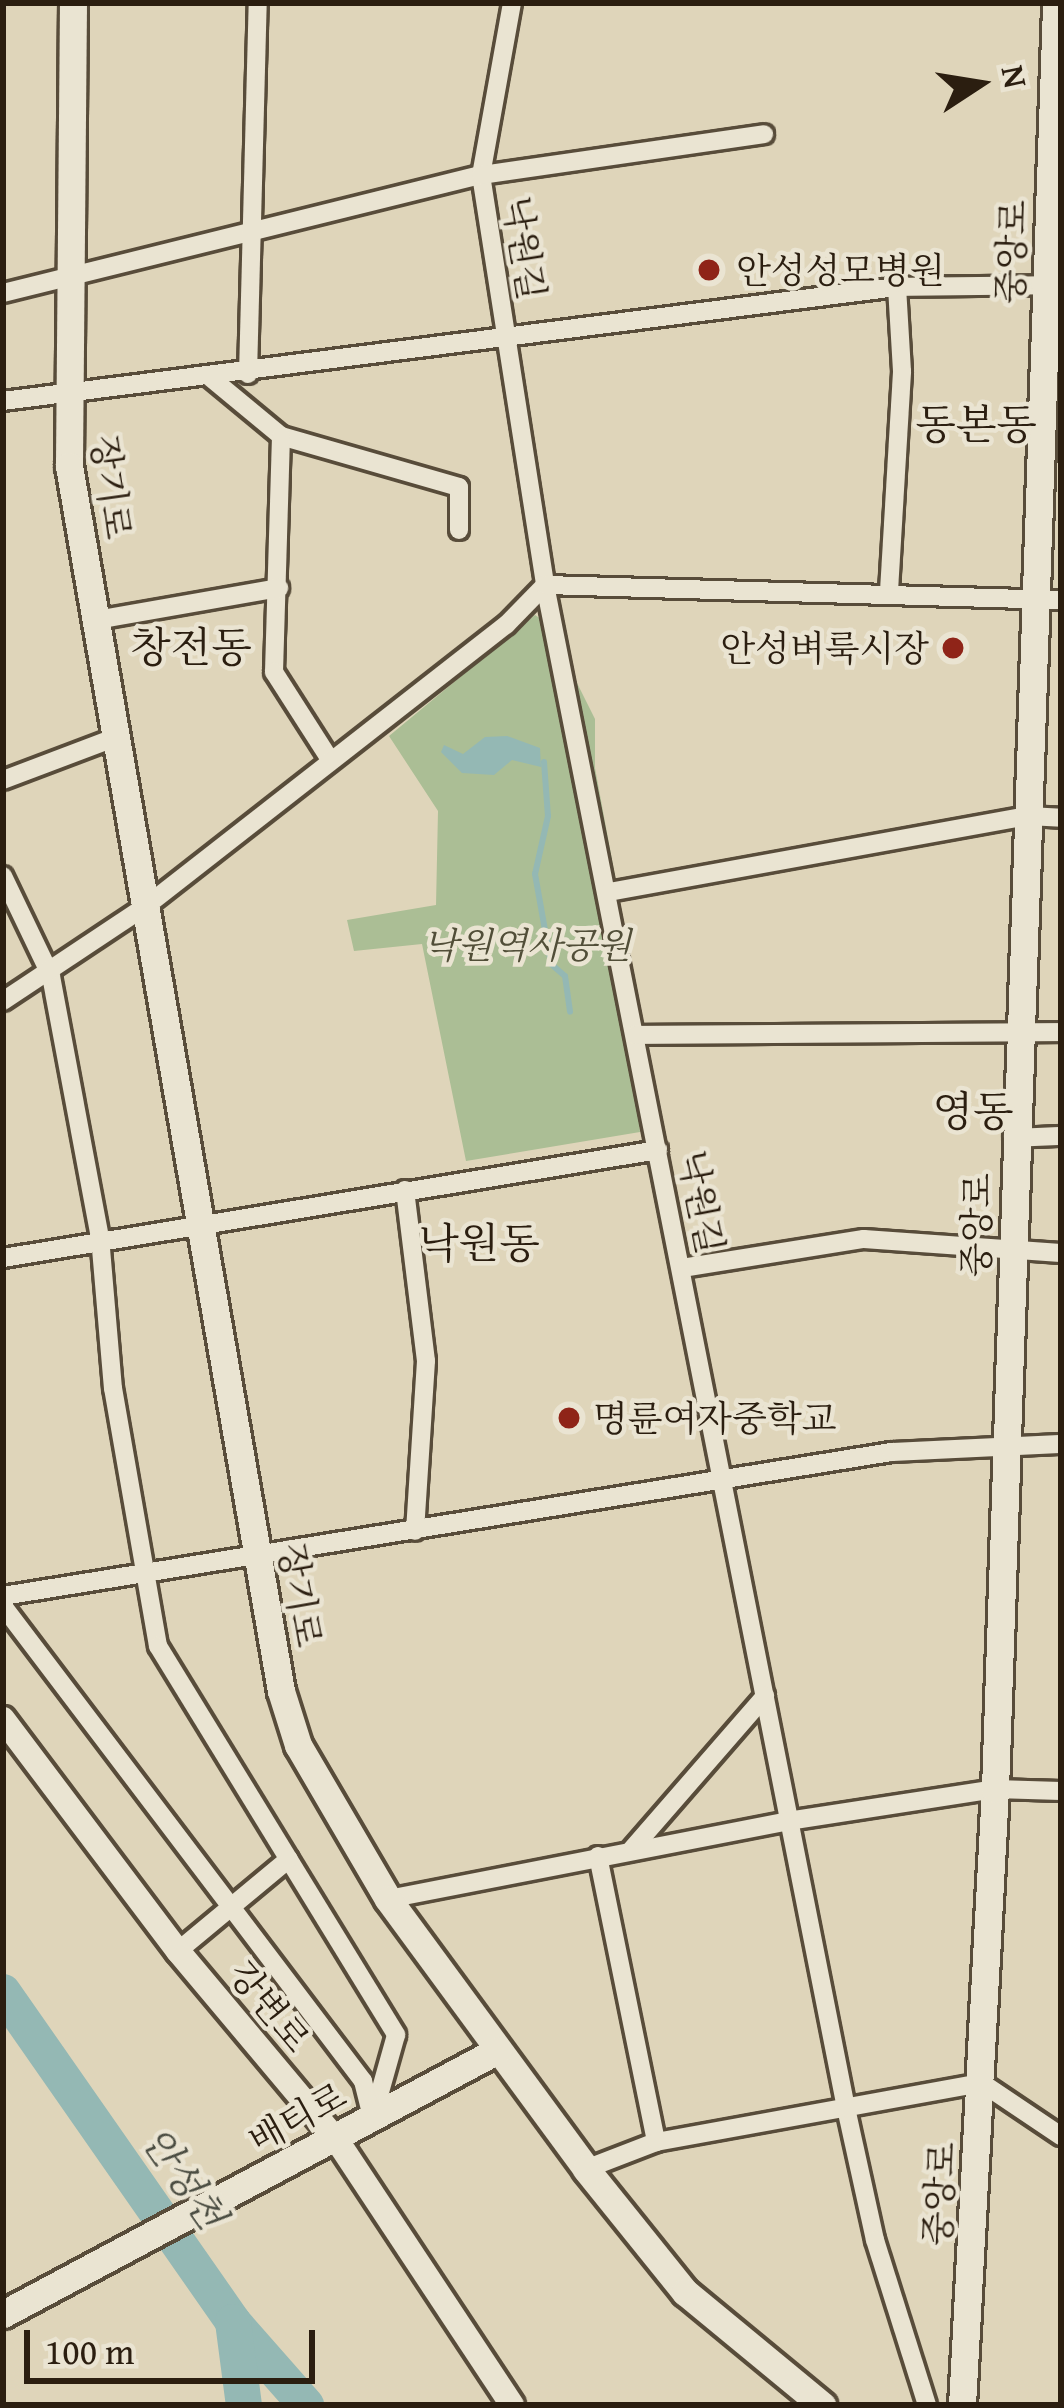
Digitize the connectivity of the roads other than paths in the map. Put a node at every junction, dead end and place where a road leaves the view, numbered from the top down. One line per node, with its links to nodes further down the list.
1 (73, 3): 8 (main road, 장기로)
2 (257, 3): 7 (street)
3 (512, 3): 6 (street, 낙원길)
4 (1056, 3): 9 (main road, 중앙로)
5 (764, 134): 6 (street)
6 (481, 175): 7 (street); 12 (street, 낙원길)
7 (254, 228): 8 (street); 13 (street)
8 (67, 277): 11 (street); 15 (main road, 장기로)
9 (1053, 285): 10 (street); 22 (main road, 중앙로)
10 (897, 287): 12 (street); 21 (street)
11 (3, 293)
12 (506, 339): 13 (street); 19 (street, 낙원길)
13 (248, 374): 14 (street)
14 (211, 378): 15 (street); 17 (street)
15 (66, 395): 16 (street); 23 (main road, 장기로)
16 (3, 401)
17 (281, 436): 18 (street); 20 (street)
18 (459, 530)
19 (545, 585): 21 (street); 25 (street); 30 (street, 낙원길)
20 (280, 588): 23 (street); 25 (street)
21 (889, 591): 22 (street)
22 (1048, 600): 27 (main road, 중앙로)
23 (96, 620): 24 (main road, 장기로)
24 (117, 737): 26 (street); 31 (main road, 장기로)
25 (329, 758): 31 (street)
26 (3, 781)
27 (1028, 816): 28 (street); 30 (street); 35 (main road, 중앙로)
28 (1061, 818)
29 (3, 876): 32 (street)
30 (609, 892): 36 (street, 낙원길)
31 (146, 906): 32 (street); 41 (main road, 장기로)
32 (51, 976): 33 (street); 42 (street)
33 (3, 1001)
34 (1061, 1031): 35 (street)
35 (1018, 1032): 36 (street); 38 (main road, 중앙로)
36 (635, 1035): 39 (street, 낙원길)
37 (1061, 1136): 38 (street)
38 (1013, 1138): 43 (main road, 중앙로)
39 (658, 1150): 40 (street); 46 (street, 낙원길)
40 (405, 1190): 41 (street); 50 (street)
41 (201, 1223): 42 (street); 51 (main road, 장기로)
42 (100, 1237): 45 (street); 52 (street)
43 (1014, 1250): 44 (street); 46 (street); 47 (main road, 중앙로)
44 (1061, 1253)
45 (3, 1258)
46 (682, 1268): 49 (street, 낙원길)
47 (1005, 1441): 48 (street); 49 (street); 57 (main road, 중앙로)
48 (1061, 1444)
49 (720, 1480): 50 (street); 55 (street, 낙원길)
50 (415, 1531): 51 (street)
51 (258, 1557): 52 (street); 63 (main road, 장기로)
52 (146, 1572): 53 (street); 62 (street)
53 (3, 1596)
54 (3, 1606): 64 (street)
55 (765, 1696): 59 (street, 낙원길); 60 (street)
56 (3, 1718): 65 (street, 강변로)
57 (995, 1789): 58 (street); 59 (street); 67 (main road, 중앙로)
58 (1061, 1791)
59 (788, 1821): 60 (street); 68 (street, 낙원길)
60 (632, 1849): 61 (street)
61 (598, 1856): 63 (street); 71 (street)
62 (289, 1859): 64 (street); 69 (street)
63 (388, 1899): 66 (main road, 장기로)
64 (230, 1912): 65 (street); 69 (street)
65 (178, 1952): 72 (street, 강변로)
66 (498, 2050): 69 (main road, 배티로); 73 (main road, 장기로)
67 (982, 2083): 68 (street); 70 (street); 75 (main road, 중앙로)
68 (846, 2108): 71 (street); 78 (street, 낙원길)
69 (373, 2117): 72 (main road, 배티로)
70 (1061, 2136)
71 (656, 2142): 73 (street)
72 (329, 2143): 74 (main road, 배티로); 76 (street, 강변로)
73 (586, 2169): 77 (main road, 장기로)
74 (3, 2314)
75 (967, 2374): 79 (main road, 중앙로); 80 (main road, 중앙로)
76 (512, 2405)
77 (822, 2405)
78 (927, 2405)
79 (962, 2405)
80 (976, 2405)

